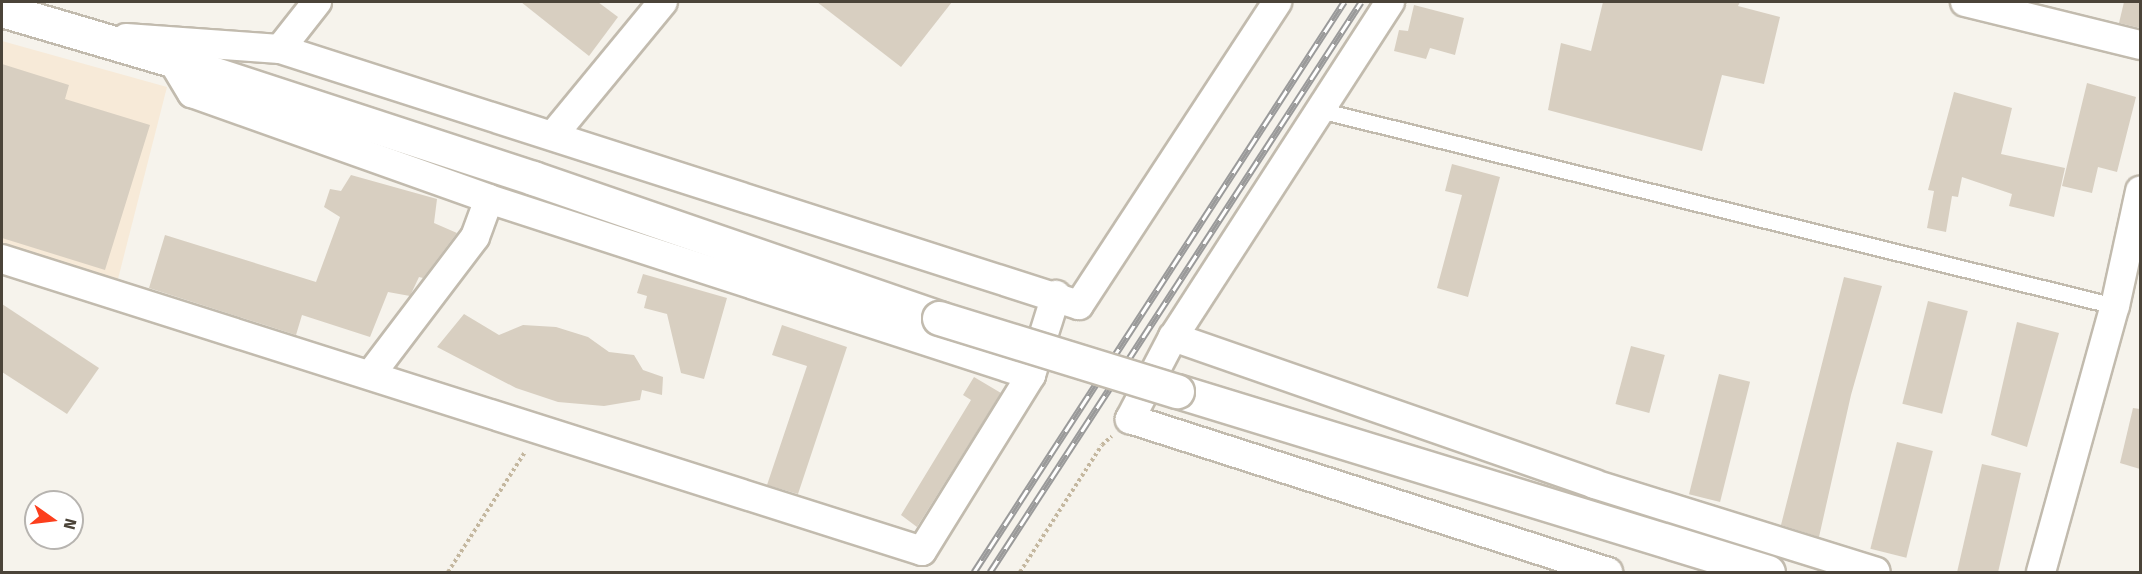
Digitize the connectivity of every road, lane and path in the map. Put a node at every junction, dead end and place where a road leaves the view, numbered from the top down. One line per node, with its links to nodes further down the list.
1 (317, 2): 9 (street)
2 (663, 2): 12 (street)
3 (1277, 2): 16 (street)
4 (1390, 2): 11 (street)
5 (1965, 2): 8 (street)
6 (21, 10): 7 (street)
7 (91, 35): 9 (street); 10 (street)
8 (2140, 45)
9 (280, 49): 12 (street)
10 (172, 60): 14 (street); 26 (street, bridge)
11 (1319, 110): 17 (lane); 18 (street)
12 (554, 134): 16 (street)
13 (2140, 191): 17 (street)
14 (489, 200): 19 (street); 20 (street)
15 (2, 258): 19 (street)
16 (1056, 295): 20 (street)
17 (2115, 306): 28 (street)
18 (1173, 337): 21 (street); 27 (street)
19 (371, 374): 22 (street)
20 (1031, 375): 22 (street)
21 (1130, 419): 24 (path); 25 (street)
22 (540, 428): 23 (path)
23 (448, 573)
24 (1020, 573)
25 (1608, 573)
26 (1768, 573)
27 (1875, 573)
28 (2041, 573)

